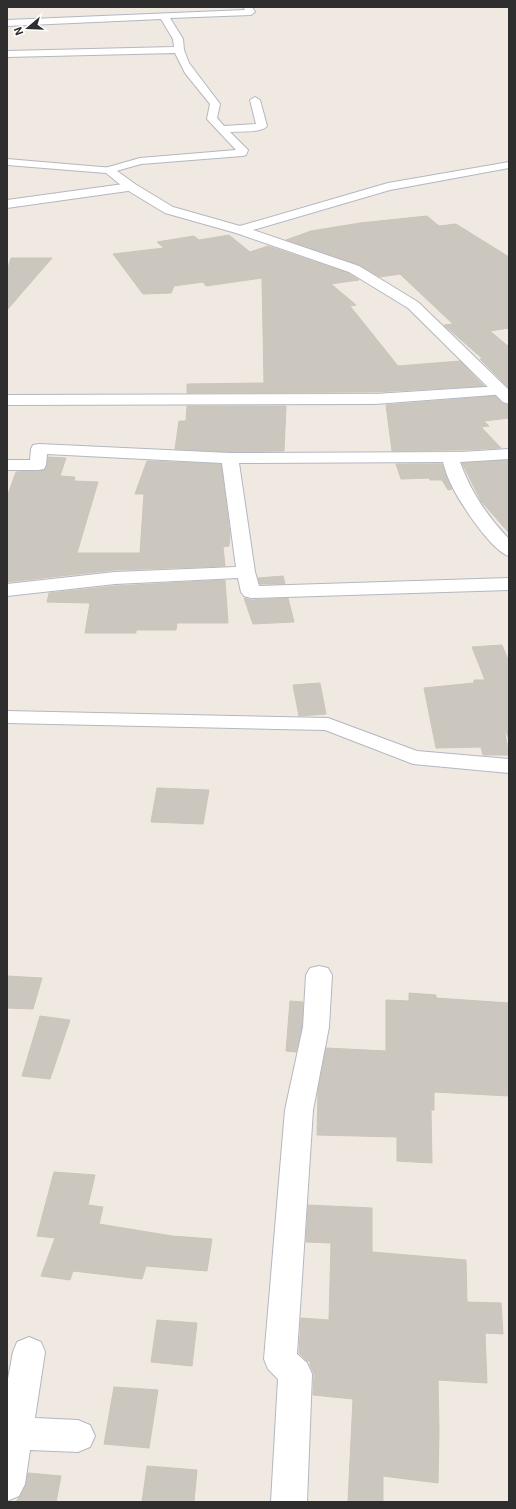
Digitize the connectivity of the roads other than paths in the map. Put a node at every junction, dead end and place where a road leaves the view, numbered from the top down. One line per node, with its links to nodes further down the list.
1 (247, 7): 2 (street)
2 (164, 16): 3 (street); 4 (street)
3 (7, 23)
4 (179, 50): 5 (street); 7 (street)
5 (7, 54)
6 (255, 100): 7 (street)
7 (221, 129): 10 (street)
8 (7, 162): 10 (street)
9 (509, 165): 13 (street)
10 (109, 170): 11 (street)
11 (130, 187): 12 (street); 13 (street)
12 (7, 204)
13 (240, 230): 14 (street)
14 (505, 395): 15 (street)
15 (7, 400)
16 (509, 454): 18 (street)
17 (230, 458): 18 (street); 19 (street); 21 (street)
18 (450, 458): 20 (street)
19 (7, 465)
20 (509, 550)
21 (246, 572): 22 (street); 23 (street)
22 (509, 584)
23 (7, 590)
24 (7, 717): 25 (street)
25 (509, 766)
26 (319, 975): 31 (street)
27 (29, 1352): 28 (street)
28 (13, 1418): 29 (street); 30 (street)
29 (78, 1436)
30 (7, 1484)
31 (289, 1502)

